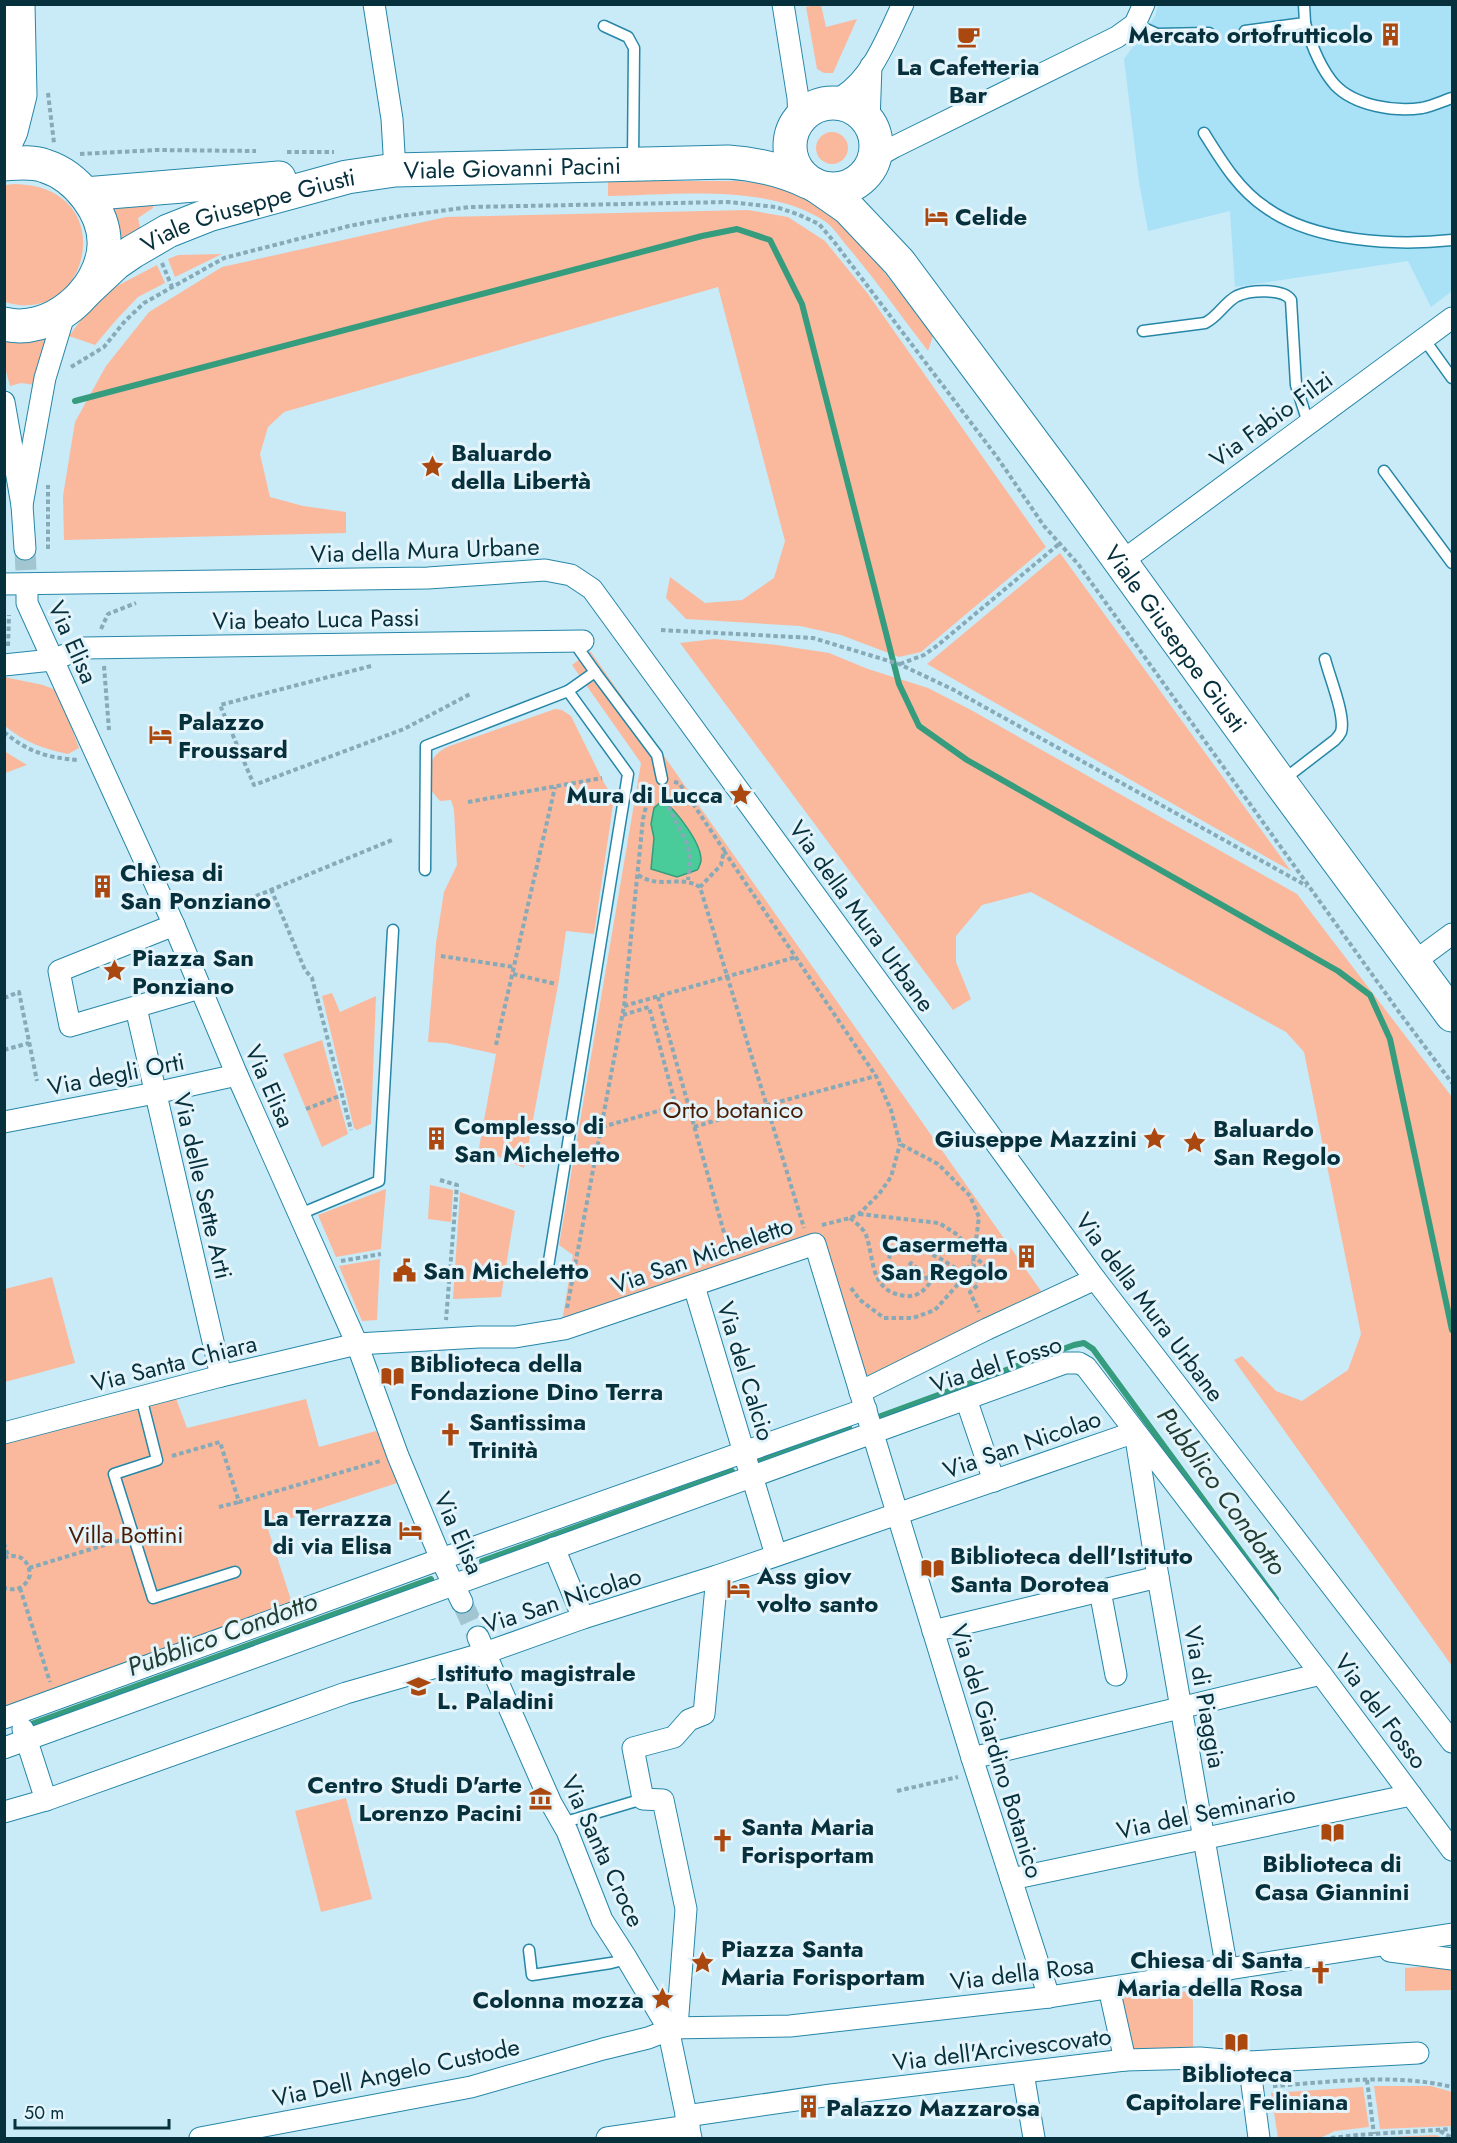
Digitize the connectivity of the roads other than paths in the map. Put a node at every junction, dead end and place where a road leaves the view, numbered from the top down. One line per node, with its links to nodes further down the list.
1 (18, 4): 13 (main road)
2 (374, 4): 24 (street)
3 (783, 4): 15 (street)
4 (903, 4): 12 (street)
5 (1144, 4): 8 (street)
6 (1304, 4): 7 (lane)
7 (1305, 23): 10 (lane); 14 (lane)
8 (1135, 24): 11 (lane); 23 (street)
9 (604, 26): 22 (lane)
10 (1245, 31)
11 (1209, 33)
12 (871, 66): 15 (street); 16 (street)
13 (34, 96): 18 (main road); 19 (main road)
14 (1452, 98)
15 (807, 116): 16 (main road); 20 (main road, Viale Giovanni Pacini); 26 (main road)
16 (868, 122): 23 (main road)
17 (1204, 133): 28 (lane)
18 (4, 146)
19 (57, 156): 21 (main road); 27 (main road)
20 (676, 162): 22 (main road, Viale Giovanni Pacini); 26 (main road, Viale Giovanni Pacini)
21 (4, 164)
22 (633, 164): 24 (main road, Viale Giovanni Pacini)
23 (870, 167): 26 (main road); 29 (main road, Viale Giuseppe Giusti)
24 (395, 170): 25 (main road, Viale Giovanni Pacini)
25 (347, 177): 27 (main road, Viale Giuseppe Giusti); 30 (main road, Viale Giuseppe Giusti)
26 (812, 184): 29 (main road, Viale Giuseppe Giusti)
27 (85, 194): 30 (main road)
28 (1452, 240)
29 (899, 262): 41 (main road, Viale Giuseppe Giusti)
30 (75, 303): 32 (main road); 39 (street)
31 (1452, 318): 34 (street, Via Fabio Filzi)
32 (4, 324)
33 (1143, 331): 37 (lane)
34 (1424, 339): 35 (lane); 37 (street, Via Fabio Filzi)
35 (1452, 378)
36 (4, 402): 39 (street)
37 (1308, 423): 41 (street, Via Fabio Filzi)
38 (1384, 471): 42 (lane)
39 (22, 505): 40 (street)
40 (25, 549)
41 (1121, 562): 52 (main road, Viale Giuseppe Giusti)
42 (1452, 563)
43 (4, 584): 67 (street, Via della Mura Urbane)
44 (27, 593): 47 (street, Via Elisa)
45 (578, 641): 47 (street, Via beato Luca Passi); 49 (lane)
46 (1325, 659): 52 (lane)
47 (52, 660): 48 (street, Via beato Luca Passi); 54 (street, Via Elisa)
48 (6, 665)
49 (595, 672): 50 (lane); 51 (lane)
50 (568, 691): 53 (lane); 66 (lane)
51 (662, 779)
52 (1280, 782): 57 (main road, Viale Giuseppe Giusti)
53 (425, 870)
54 (174, 926): 58 (street, Via Elisa); 59 (street)
55 (393, 930): 64 (lane)
56 (1452, 934): 57 (street)
57 (1414, 962): 60 (main road, Viale Giuseppe Giusti)
58 (200, 988): 59 (street); 61 (street, Via Elisa)
59 (136, 1008): 62 (street, Via delle Sette Arti)
60 (1452, 1015)
61 (237, 1075): 62 (street, Via degli Orti); 64 (street, Via Elisa)
62 (155, 1093): 63 (street, Via degli Orti); 70 (street, Via delle Sette Arti)
63 (4, 1122)
64 (300, 1214): 69 (street, Via Elisa)
65 (820, 1235): 68 (street, Via San Micheletto); 73 (street, Via del Giardino Botanico)
66 (548, 1267)
67 (1095, 1279): 73 (street); 95 (street, Via della Mura Urbane)
68 (694, 1286): 69 (street, Via San Micheletto); 76 (street, Via del Calcio)
69 (357, 1344): 70 (street, Via Santa Chiara); 81 (street, Via Elisa)
70 (221, 1376): 71 (street, Via Santa Chiara)
71 (141, 1397): 75 (street, Via Santa Chiara); 82 (lane)
72 (966, 1399): 73 (street, Via del Fosso); 74 (street, Via del Fosso); 77 (street, Via del Fosso)
73 (868, 1415): 76 (street, Via del Fosso); 78 (street, Via del Giardino Botanico)
74 (1135, 1432): 77 (street, Via San Nicolao); 84 (street, Via di Piaggia); 91 (street, Via del Fosso)
75 (4, 1434)
76 (748, 1465): 79 (street, Via del Fosso); 80 (street, Via del Calcio); 81 (street, Via del Fosso)
77 (994, 1481): 78 (street, Via San Nicolao)
78 (898, 1514): 80 (street, Via San Nicolao); 88 (street, Via del Giardino Botanico)
79 (554, 1548): 86 (street, Via del Fosso); 87 (street)
80 (776, 1555): 83 (street, Via San Nicolao)
81 (441, 1558): 86 (street, Via Elisa); 93 (street, Via del Fosso)
82 (235, 1572)
83 (717, 1576): 87 (street, Via San Nicolao); 99 (street)
84 (1158, 1577): 85 (street); 92 (street, Via di Piaggia)
85 (1101, 1591): 88 (street); 90 (street)
86 (458, 1594): 94 (street, Via del Fosso)
87 (583, 1618): 89 (street, Via San Nicolao)
88 (933, 1631): 97 (street, Via del Giardino Botanico)
89 (481, 1645): 100 (street, Via San Nicolao); 102 (street, Via Santa Croce)
90 (1116, 1674)
91 (1321, 1674): 92 (street); 98 (street, Via del Fosso)
92 (1181, 1707): 97 (street); 103 (street, Via di Piaggia)
93 (11, 1715): 94 (street, Via del Fosso)
94 (27, 1741): 96 (street, Via del Fosso); 100 (street)
95 (1452, 1742)
96 (4, 1748)
97 (974, 1766): 105 (street, Via del Giardino Botanico)
98 (1411, 1795): 103 (street, Via del Seminario); 104 (street, Via del Fosso)
99 (643, 1798): 102 (lane); 114 (street)
100 (46, 1800): 101 (street, Via San Nicolao)
101 (4, 1812)
102 (562, 1823): 109 (street, Via Santa Croce)
103 (1204, 1838): 105 (street, Via del Seminario); 111 (street, Via di Piaggia)
104 (1452, 1850)
105 (1011, 1879): 113 (street, Via del Giardino Botanico)
106 (1452, 1934): 107 (street, Via della Rosa)
107 (1365, 1948): 110 (street); 111 (street, Via della Rosa)
108 (529, 1950): 109 (lane)
109 (627, 1959): 114 (street, Via Santa Croce)
110 (1452, 1959)
111 (1227, 1970): 112 (street, Via della Rosa)
112 (1109, 1988): 113 (street, Via della Rosa); 116 (street)
113 (1049, 1996): 114 (street, Via della Rosa)
114 (672, 2028): 119 (street, Via Santa Croce); 120 (street, Via Dell Angelo Custode)
115 (1418, 2053): 117 (street, Via dell'Arcivescovato)
116 (1125, 2060): 117 (street, Via dell'Arcivescovato); 118 (street, Via dell'Arcivescovato)
117 (1249, 2062): 124 (street)
118 (1023, 2073): 119 (street, Via dell'Arcivescovato); 123 (street)
119 (688, 2127): 122 (street, Via dell'Arcivescovato)
120 (288, 2130): 121 (street, Via Dell Angelo Custode)
121 (200, 2139)
122 (607, 2139)
123 (1034, 2139)
124 (1259, 2139)

